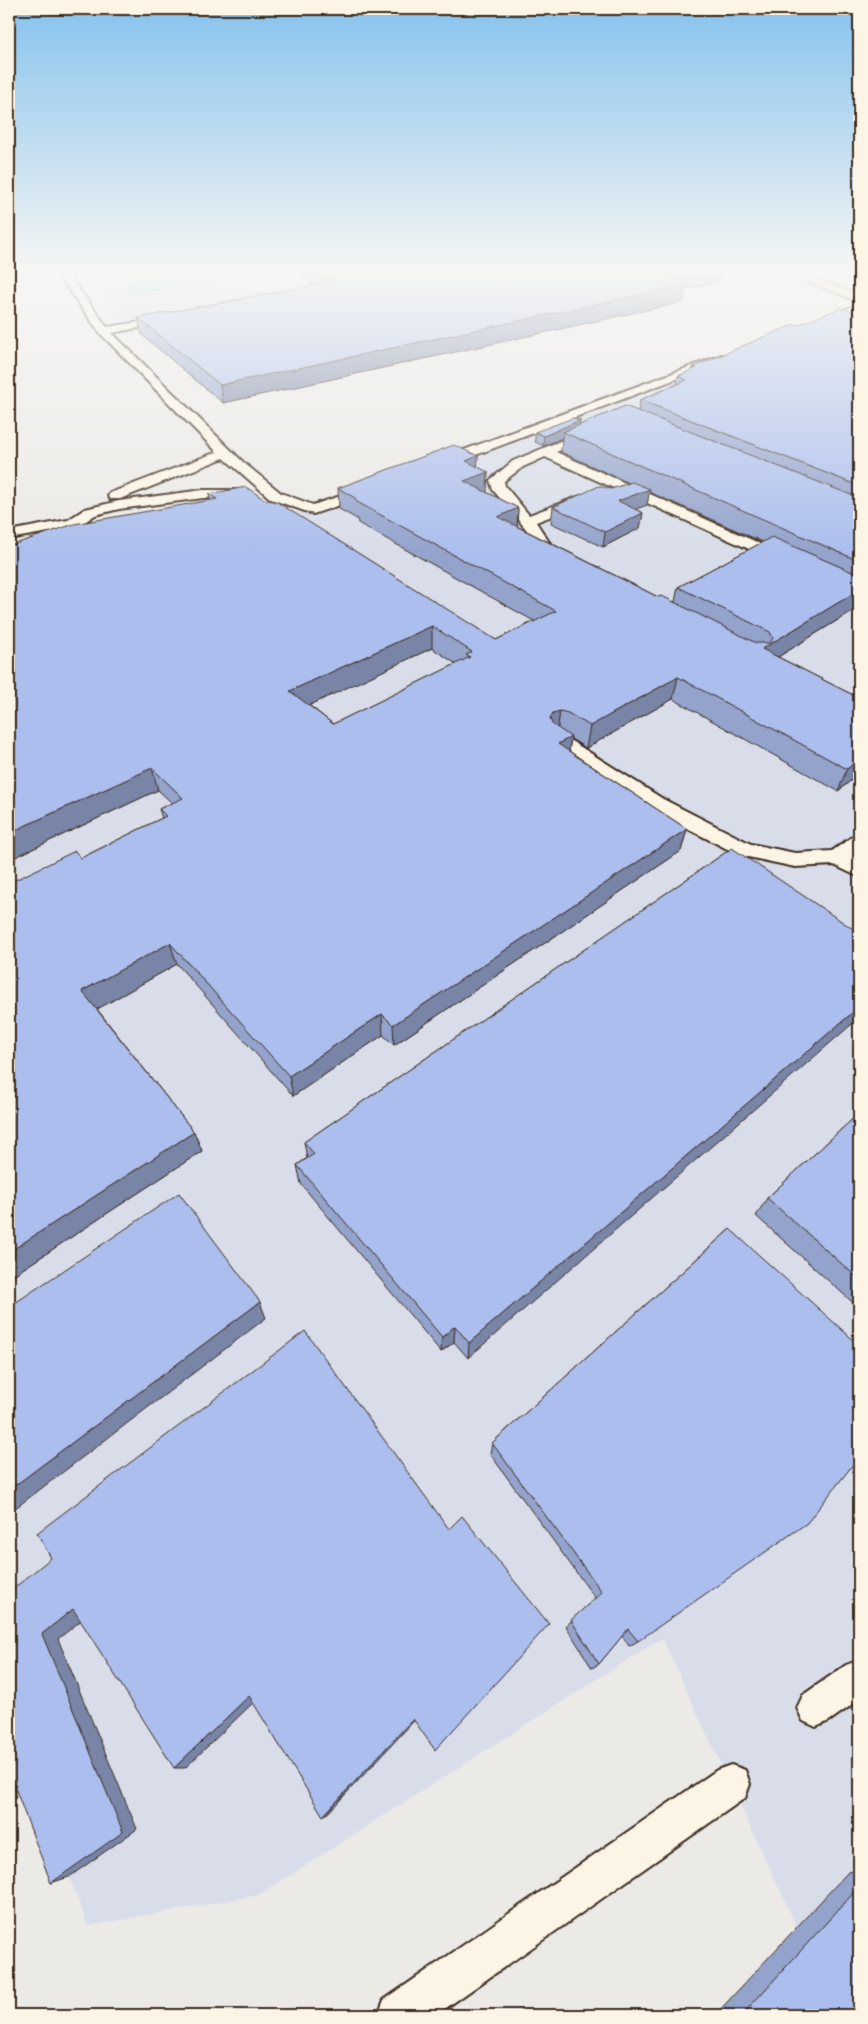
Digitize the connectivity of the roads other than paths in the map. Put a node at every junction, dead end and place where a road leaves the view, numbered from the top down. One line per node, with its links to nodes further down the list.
1 (136, 363): 6 (street)
2 (707, 363): 4 (street)
3 (605, 426): 5 (street)
4 (481, 448): 7 (street); 8 (street)
5 (545, 452): 7 (street); 10 (street)
6 (226, 453): 12 (street); 15 (street)
7 (518, 464): 14 (street)
8 (428, 468)
9 (383, 485): 12 (street)
10 (630, 490): 13 (street); 17 (street)
11 (598, 494): 14 (street)
12 (276, 496): 16 (street)
13 (615, 496)
14 (526, 521): 18 (street)
15 (9, 522)
16 (9, 534)
17 (797, 565)
18 (575, 567)
19 (558, 740): 21 (street)
20 (859, 842): 21 (street)
21 (837, 858): 22 (street)
22 (859, 870)
23 (859, 1678): 24 (street)
24 (816, 1708)
25 (731, 1784): 26 (street)
26 (400, 2015)

